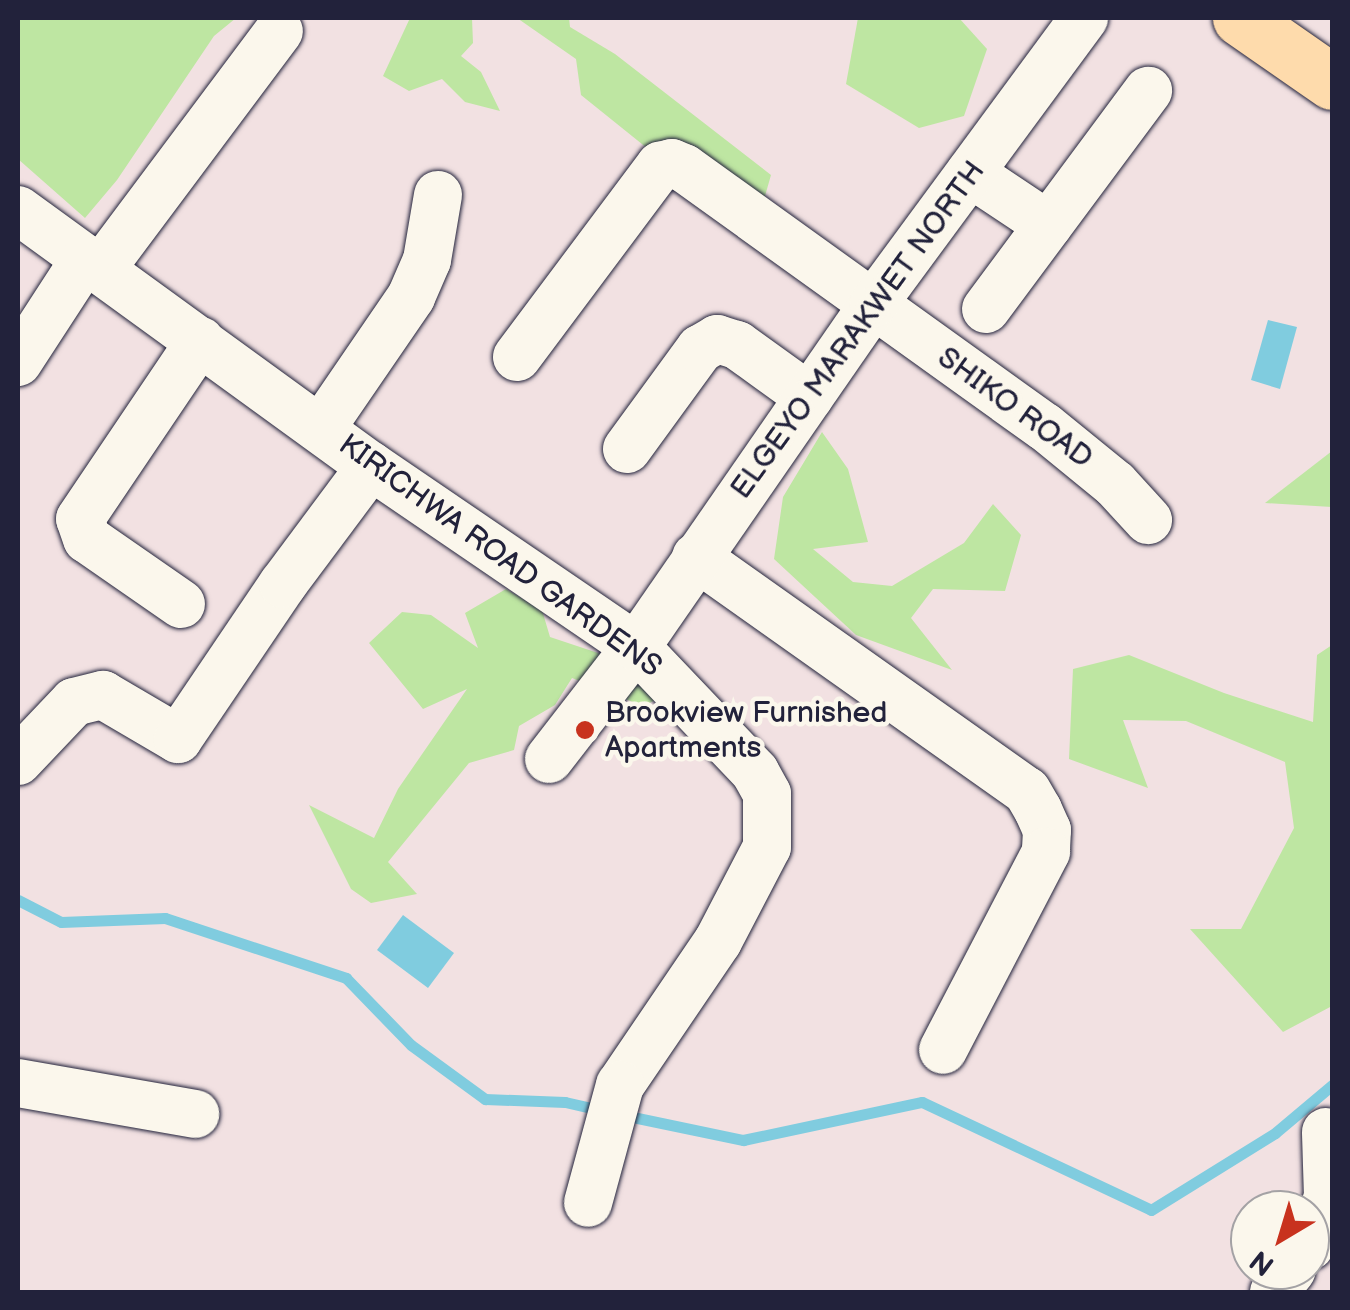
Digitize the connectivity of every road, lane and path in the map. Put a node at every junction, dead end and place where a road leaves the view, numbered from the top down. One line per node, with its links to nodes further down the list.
1 (1084, 18): 6 (street, ELGEYO MARAKWET NORTH)
2 (1240, 18): 4 (main road)
3 (279, 31): 10 (street)
4 (1332, 82)
5 (1148, 91): 9 (street)
6 (970, 173): 9 (street); 11 (street, ELGEYO MARAKWET NORTH)
7 (438, 195): 17 (street)
8 (18, 210): 10 (street, KIRICHWA ROAD GARDENS)
9 (1048, 225): 12 (street)
10 (93, 264): 13 (street, KIRICHWA ROAD GARDENS); 15 (street)
11 (874, 303): 14 (street, SHIKO ROAD); 16 (street, ELGEYO MARAKWET NORTH); 20 (street, SHIKO ROAD)
12 (986, 309)
13 (200, 341): 17 (street, KIRICHWA ROAD GARDENS); 22 (street)
14 (518, 357)
15 (18, 362)
16 (809, 397): 18 (street); 21 (street, ELGEYO MARAKWET NORTH)
17 (322, 427): 19 (street, KIRICHWA ROAD GARDENS)
18 (627, 449)
19 (372, 466): 23 (street, KIRICHWA ROAD GARDENS); 25 (street)
20 (1148, 520)
21 (696, 557): 23 (street, ELGEYO MARAKWET NORTH); 26 (street)
22 (181, 604)
23 (636, 646): 24 (street, ELGEYO MARAKWET NORTH); 30 (street, KIRICHWA ROAD GARDENS)
24 (549, 759)
25 (18, 762)
26 (943, 1050)
27 (18, 1083): 28 (street)
28 (194, 1114)
29 (1326, 1132): 31 (street)
30 (594, 1182)
31 (1328, 1190)

